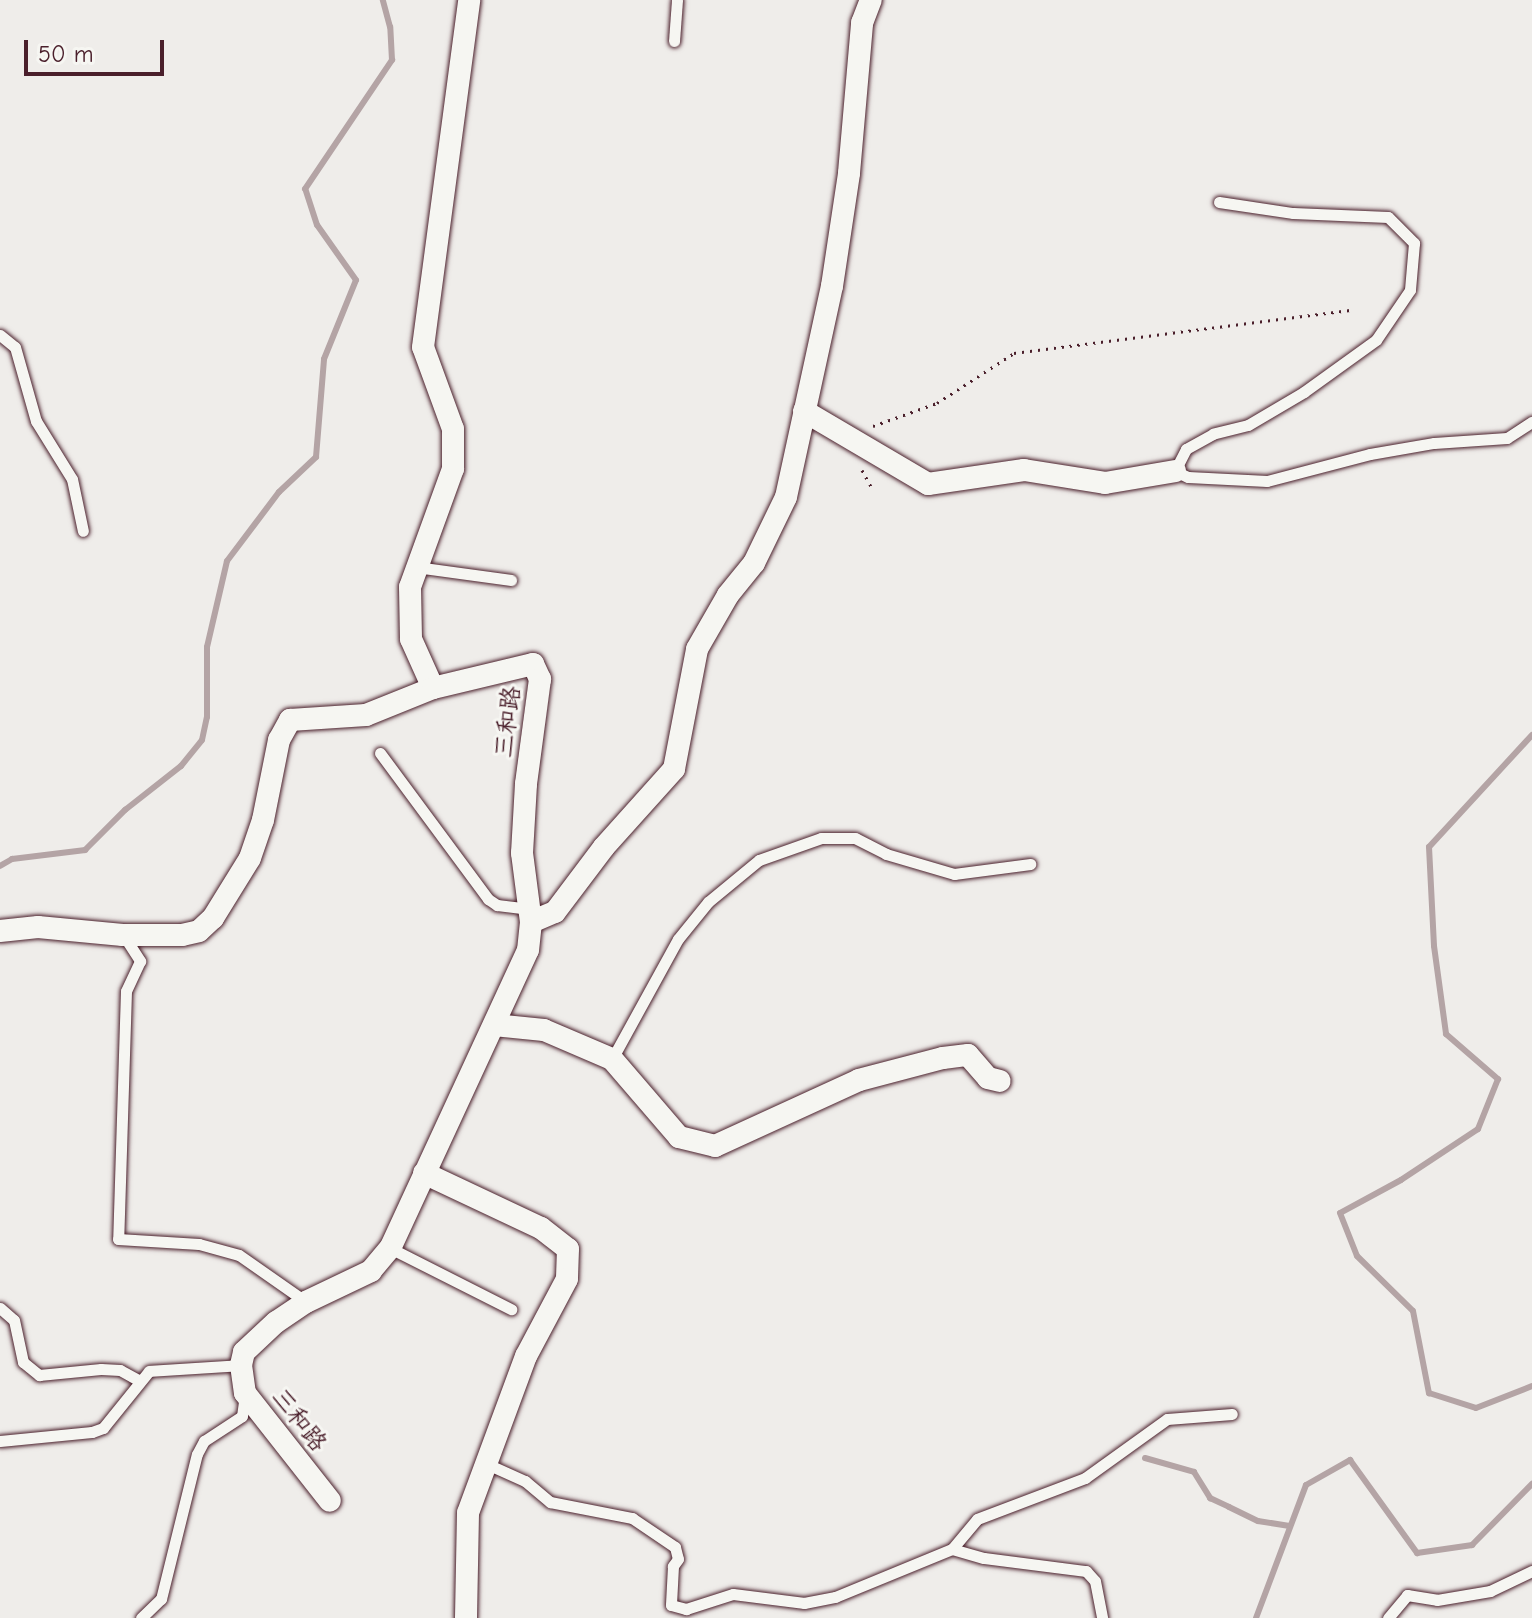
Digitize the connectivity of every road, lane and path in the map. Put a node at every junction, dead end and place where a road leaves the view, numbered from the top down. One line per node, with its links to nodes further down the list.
1 (469, 0): 14 (street)
2 (677, 0): 4 (lane)
3 (871, 0): 8 (street)
4 (674, 41)
5 (1219, 202): 11 (lane)
6 (1352, 310): 10 (path)
7 (0, 335): 13 (lane)
8 (804, 411): 10 (street); 19 (street)
9 (1532, 422): 11 (lane)
10 (840, 435): 11 (street); 12 (path)
11 (1175, 471)
12 (872, 488)
13 (83, 531)
14 (416, 567): 15 (lane); 16 (street)
15 (511, 580)
16 (433, 688): 19 (street, 三和路); 21 (street, 三和路)
17 (380, 753): 19 (lane)
18 (1030, 864): 23 (lane)
19 (530, 915): 22 (street, 三和路)
20 (0, 931): 21 (street, 三和路)
21 (123, 935): 27 (lane)
22 (494, 1025): 23 (street); 25 (street, 三和路)
23 (612, 1059): 24 (street)
24 (1000, 1081)
25 (424, 1173): 26 (street, 三和路); 35 (street)
26 (390, 1248): 27 (street, 三和路); 29 (lane)
27 (306, 1302): 30 (street, 三和路)
28 (0, 1308): 31 (lane)
29 (511, 1309)
30 (241, 1365): 31 (lane); 32 (street, 三和路)
31 (138, 1380): 34 (lane)
32 (245, 1393): 36 (street, 三和路); 39 (lane)
33 (1232, 1414): 37 (lane)
34 (0, 1441)
35 (487, 1464): 37 (lane); 40 (street)
36 (330, 1501)
37 (952, 1549): 41 (lane)
38 (1532, 1571): 42 (lane)
39 (141, 1618)
40 (466, 1618)
41 (1102, 1618)
42 (1388, 1618)

